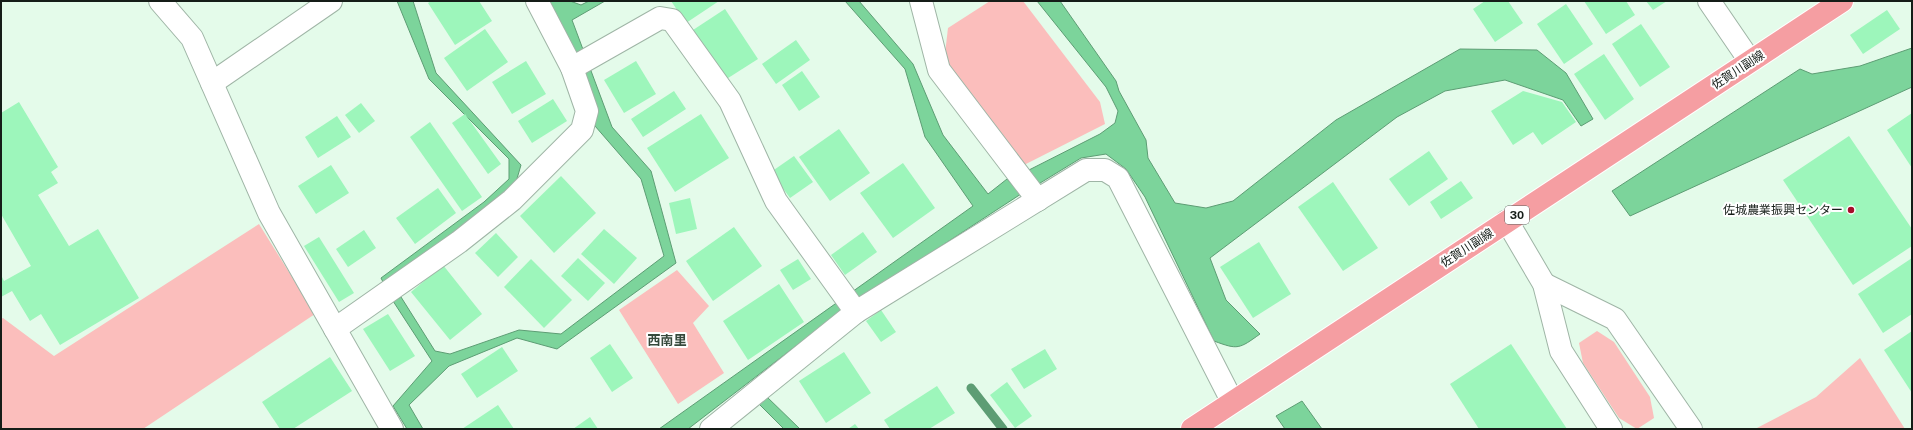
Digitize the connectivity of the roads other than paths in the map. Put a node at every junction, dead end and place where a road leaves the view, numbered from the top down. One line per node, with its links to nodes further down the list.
1 (160, 1): 9 (street)
2 (331, 1): 9 (street)
3 (537, 1): 8 (street)
4 (921, 1): 10 (street)
5 (1710, 1): 7 (street)
6 (1842, 1): 7 (main road, 佐賀川副線 / 30)
7 (1750, 62): 11 (main road, 佐賀川副線 / 30)
8 (580, 64): 13 (street); 14 (street)
9 (212, 83): 14 (street)
10 (1038, 200): 13 (street); 15 (street)
11 (1507, 221): 12 (street); 15 (main road, 佐賀川副線 / 30)
12 (1544, 284): 19 (street); 20 (street)
13 (856, 312): 17 (street)
14 (335, 329): 16 (street)
15 (1232, 401): 18 (main road, 佐賀川副線 / 30)
16 (392, 429)
17 (711, 429)
18 (1192, 429)
19 (1611, 429)
20 (1691, 429)

